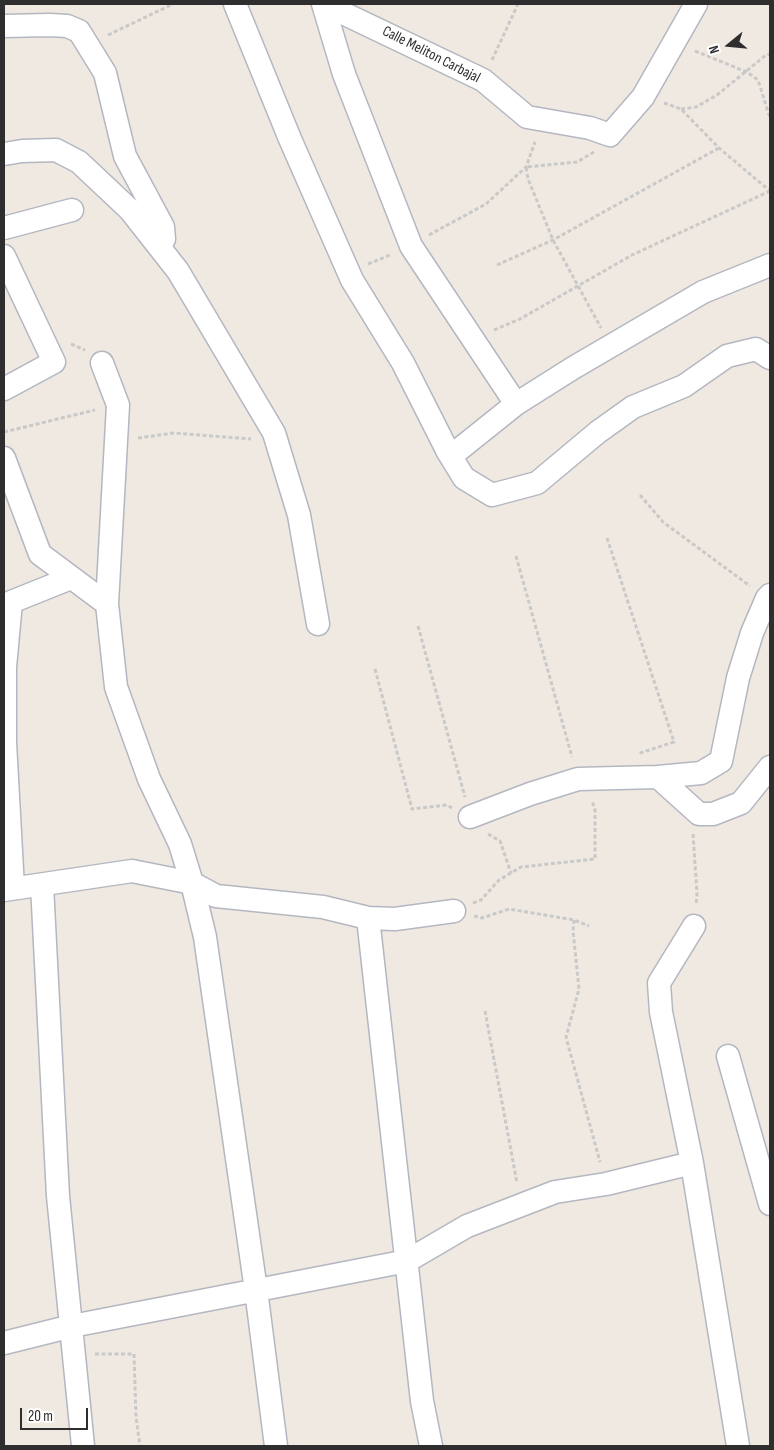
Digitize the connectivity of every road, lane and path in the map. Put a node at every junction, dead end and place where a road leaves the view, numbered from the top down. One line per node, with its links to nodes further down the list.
1 (173, 4): 8 (path)
2 (235, 4): 29 (street)
3 (324, 4): 11 (street, Calle Meliton Carbajal); 25 (street)
4 (518, 4): 11 (path)
5 (696, 4): 7 (street)
6 (4, 26): 8 (street)
7 (674, 43): 10 (path); 12 (street)
8 (87, 45): 24 (street)
9 (770, 54): 10 (path)
10 (747, 72): 13 (path); 14 (path)
11 (483, 80): 15 (street, Calle Meliton Carbajal)
12 (643, 97): 13 (path); 16 (street)
13 (681, 108): 17 (path)
14 (770, 118)
15 (543, 120): 16 (street, Calle Meliton Carbajal); 19 (path)
16 (610, 135): 19 (path)
17 (719, 148): 20 (path); 23 (path)
18 (4, 154): 24 (street)
19 (526, 167): 23 (path); 25 (path)
20 (770, 191): 30 (path)
21 (72, 210): 22 (street)
22 (4, 228)
23 (553, 240): 27 (path); 30 (path)
24 (159, 246): 41 (street)
25 (411, 246): 29 (path); 31 (street)
26 (4, 256): 32 (street)
27 (498, 265)
28 (770, 265): 33 (street)
29 (349, 273): 42 (street)
30 (578, 286): 31 (path); 33 (path)
31 (473, 339): 37 (street)
32 (45, 344): 35 (path); 36 (street)
33 (610, 346): 37 (street)
34 (770, 358): 42 (street)
35 (102, 363): 38 (street)
36 (4, 389)
37 (516, 404): 42 (street)
38 (118, 405): 39 (path); 40 (street)
39 (4, 432)
40 (117, 440): 41 (path); 49 (street)
41 (277, 440): 50 (street)
42 (451, 456)
43 (4, 458): 47 (street)
44 (640, 495): 48 (path)
45 (607, 538): 55 (path)
46 (516, 556): 58 (path)
47 (71, 578): 49 (street); 52 (street)
48 (768, 596): 57 (street)
49 (107, 604): 62 (street)
50 (318, 624)
51 (418, 626): 60 (path)
52 (4, 667): 54 (street)
53 (375, 670): 60 (path)
54 (5, 742): 64 (street)
55 (630, 756)
56 (770, 767): 59 (street)
57 (658, 778): 58 (street); 59 (street)
58 (578, 779): 60 (street); 61 (path)
59 (699, 814): 69 (path)
60 (470, 817): 61 (path)
61 (511, 873): 65 (path)
62 (192, 883): 63 (street); 66 (street); 77 (street)
63 (42, 885): 64 (street); 78 (street)
64 (8, 889)
65 (454, 910): 66 (street); 67 (path)
66 (368, 918): 76 (street)
67 (574, 920): 68 (path); 73 (path)
68 (589, 926)
69 (694, 926): 72 (street)
70 (486, 1010): 75 (path)
71 (728, 1056): 74 (street)
72 (692, 1163): 73 (street); 85 (street)
73 (606, 1184): 75 (street)
74 (770, 1204)
75 (521, 1206): 76 (street)
76 (407, 1261): 77 (street); 84 (street)
77 (256, 1290): 78 (street); 83 (street)
78 (72, 1326): 79 (street); 80 (street)
79 (4, 1343)
80 (75, 1354): 81 (street); 82 (path)
81 (83, 1446)
82 (140, 1446)
83 (276, 1446)
84 (431, 1446)
85 (738, 1446)

